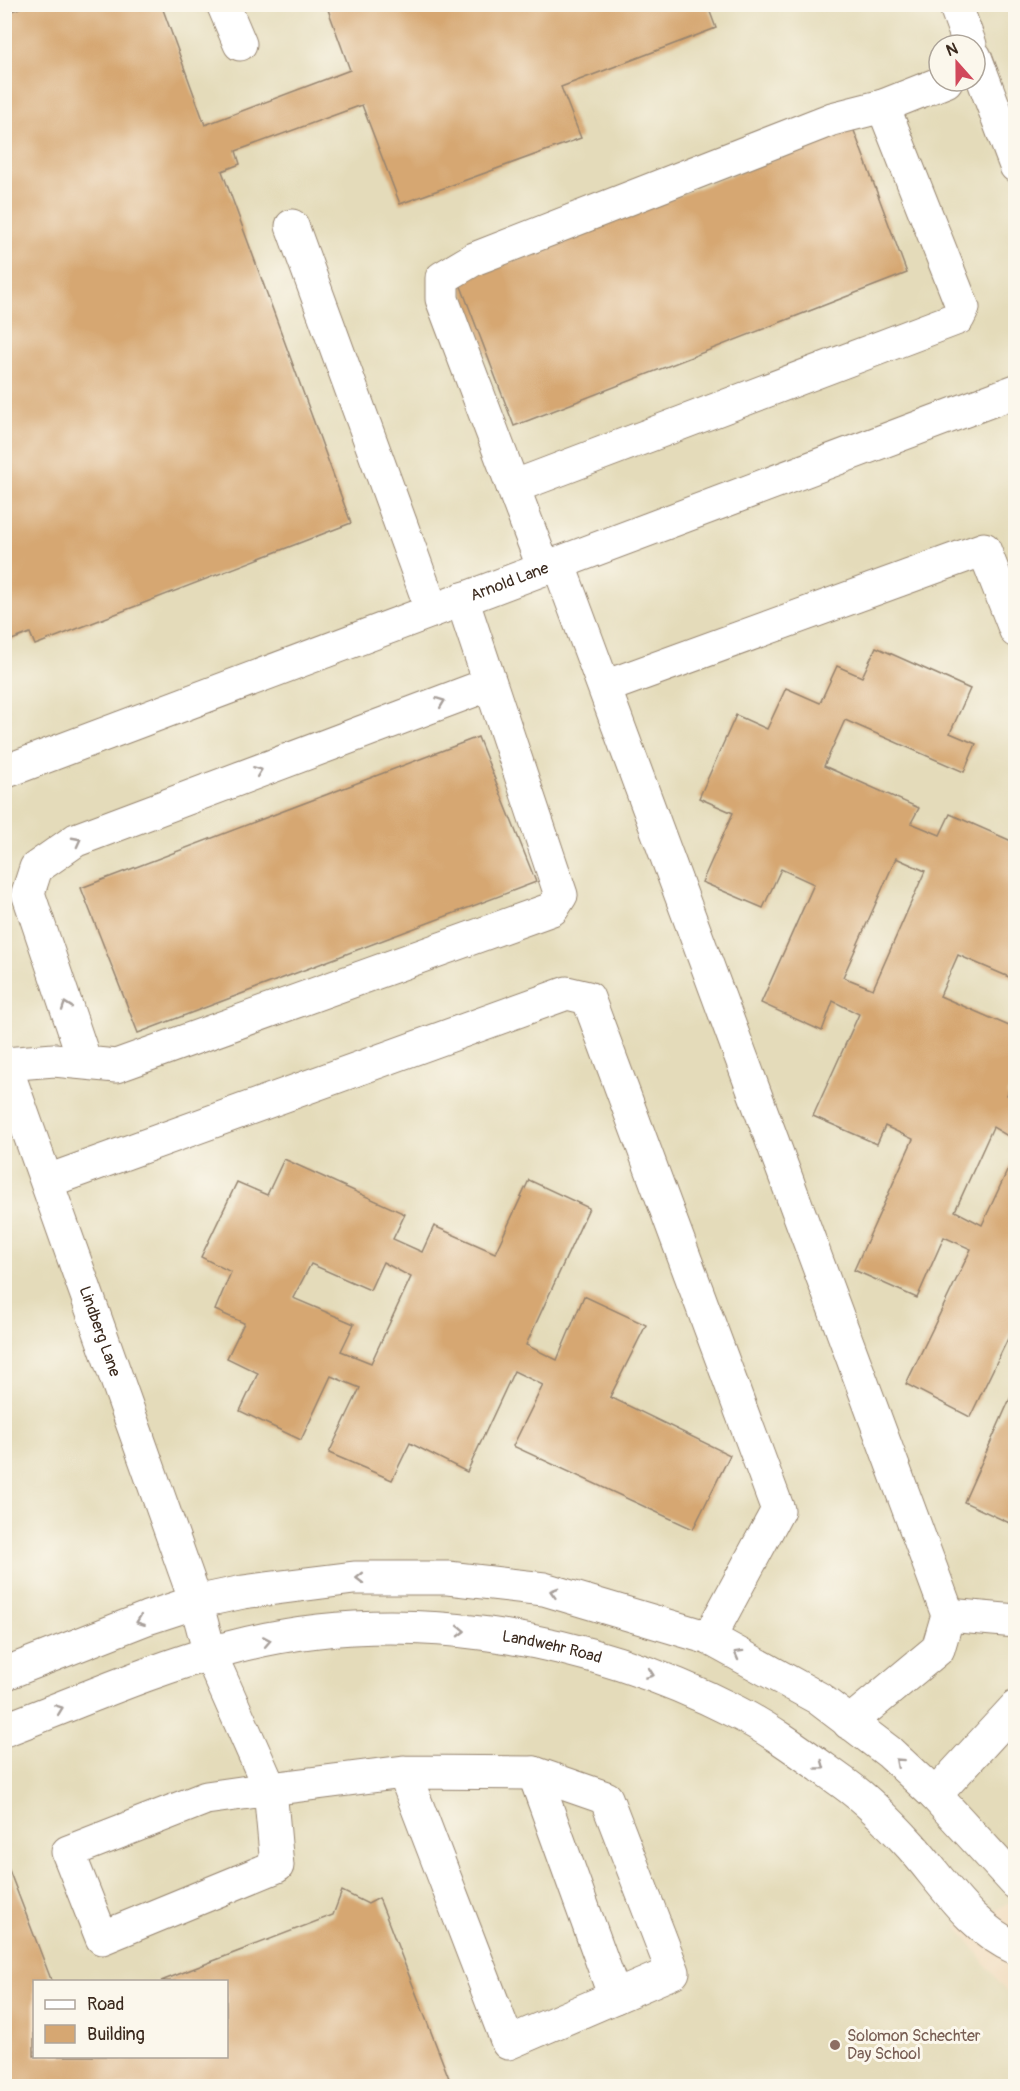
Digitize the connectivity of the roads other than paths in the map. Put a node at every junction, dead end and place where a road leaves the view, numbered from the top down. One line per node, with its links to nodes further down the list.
1 (223, 4): 4 (street)
2 (955, 4): 3 (street)
3 (965, 33)
4 (240, 44)
5 (927, 89): 7 (street)
6 (987, 91): 8 (street)
7 (883, 106): 11 (street); 11 (street)
8 (1016, 166)
9 (292, 226): 14 (street)
10 (1016, 391): 12 (street, Arnold Lane)
11 (513, 487): 12 (street)
12 (551, 566): 13 (street, Arnold Lane); 17 (street)
13 (462, 599): 14 (street, Arnold Lane); 16 (street)
14 (432, 610): 18 (street, Arnold Lane)
15 (1016, 631): 17 (street)
16 (490, 684): 19 (street, one-way to 16); 19 (street)
17 (605, 687): 23 (street)
18 (4, 772)
19 (85, 1062): 20 (street)
20 (5, 1063): 21 (street, Lindberg Lane)
21 (48, 1180): 22 (street, Lindberg Lane); 25 (street)
22 (196, 1602): 25 (street, one-way to 22); 26 (street, Lindberg Lane); 27 (street, one-way to 27)
23 (948, 1615): 24 (street); 29 (street)
24 (1016, 1621)
25 (709, 1638): 29 (street, one-way to 25)
26 (210, 1654): 30 (street, Landwehr Road, one-way to 26); 33 (street, Lindberg Lane); 36 (street, Landwehr Road, one-way to 36)
27 (4, 1674)
28 (1016, 1707): 34 (street)
29 (849, 1724): 34 (street, one-way to 29)
30 (4, 1730)
31 (404, 1772): 32 (street); 33 (street); 37 (street)
32 (534, 1773): 37 (street); 37 (street)
33 (270, 1789): 33 (street, Lindberg Lane)
34 (935, 1795): 35 (street)
35 (1016, 1883)
36 (1016, 1948)
37 (615, 1997)

